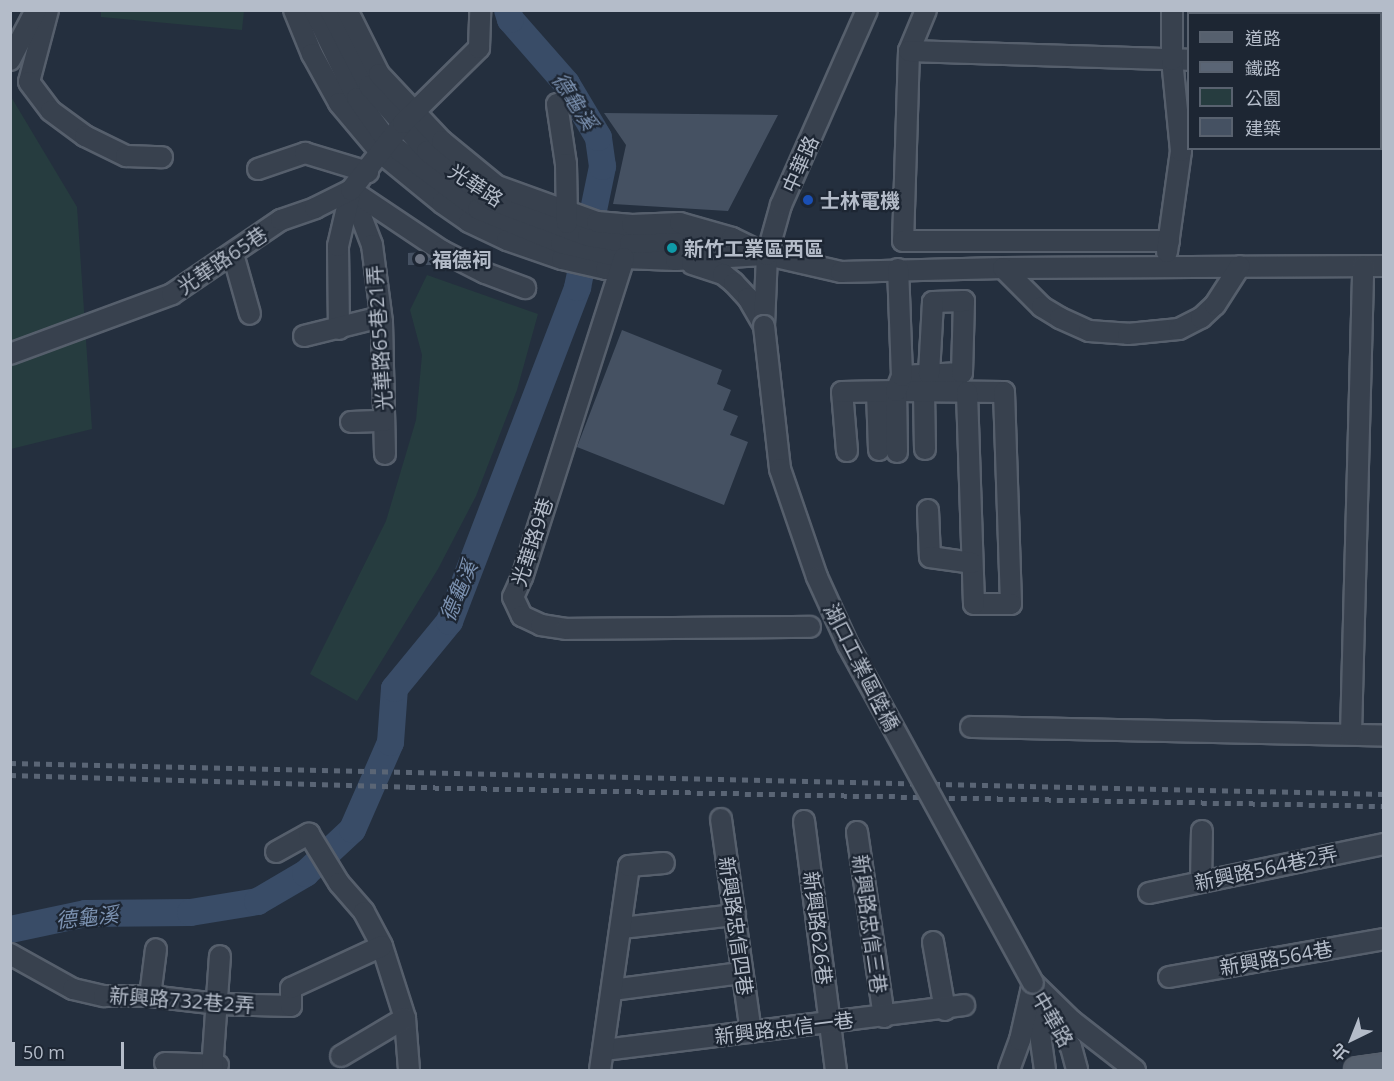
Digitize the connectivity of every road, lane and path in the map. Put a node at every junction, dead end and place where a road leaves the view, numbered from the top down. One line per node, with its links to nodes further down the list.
1 (36, 10): 12 (street)
2 (48, 10): 17 (street)
3 (294, 10): 16 (street, 光華路)
4 (314, 10): 16 (street, 光華路)
5 (330, 10): 15 (street, 光華路)
6 (347, 10): 15 (street, 光華路)
7 (480, 10): 15 (street, 光華路65巷)
8 (867, 10): 25 (street, 中華路)
9 (926, 10): 11 (street)
10 (1172, 10): 13 (street)
11 (909, 51): 13 (street); 22 (street)
12 (10, 60)
13 (1180, 60): 22 (street)
14 (557, 104): 21 (street)
15 (408, 119): 16 (street, 光華路65巷); 21 (street, 光華路)
16 (384, 147): 19 (street, 光華路65巷); 21 (street, 光華路)
17 (162, 157)
18 (258, 169): 19 (street)
19 (368, 172): 20 (street, 光華路65巷)
20 (351, 190): 24 (street, 光華路65巷); 34 (street); 36 (street, 光華路65巷21弄); 38 (street)
21 (568, 231): 23 (street, 光華路); 23 (street, 光華路)
22 (1169, 241): 28 (street)
23 (595, 245): 25 (street, 光華路); 26 (street, 光華路)
24 (232, 254): 35 (street); 40 (street, 光華路65巷)
25 (766, 255): 27 (street, 光華路); 33 (street); 37 (street, 中華路)
26 (624, 258): 27 (street, 光華路); 52 (street, 光華路9巷)
27 (676, 260): 37 (street)
28 (1165, 266): 29 (street); 32 (street)
29 (1240, 266): 30 (street); 32 (street)
30 (1363, 266): 31 (street); 54 (street)
31 (1383, 266)
32 (1004, 268): 33 (street)
33 (898, 269): 42 (street)
34 (525, 288)
35 (250, 314)
36 (381, 317): 38 (street); 44 (street, 光華路65巷21弄)
37 (764, 326): 75 (street, 湖口工業區陸橋, bridge)
38 (339, 329): 39 (street)
39 (304, 336)
40 (10, 354)
41 (927, 383): 42 (street); 43 (street); 46 (street)
42 (892, 386): 47 (street); 48 (street)
43 (967, 392): 51 (street); 51 (street)
44 (384, 421): 45 (street); 49 (street, 光華路65巷21弄)
45 (351, 422)
46 (925, 449)
47 (848, 451)
48 (888, 451)
49 (385, 454)
50 (928, 510): 51 (street)
51 (972, 563)
52 (810, 627)
53 (971, 727): 54 (street)
54 (1351, 734): 55 (street)
55 (1383, 736)
56 (721, 819): 65 (street, 新興路忠信四巷)
57 (804, 821): 83 (street, 新興路626巷)
58 (1202, 831): 63 (street)
59 (857, 832): 81 (street, 新興路忠信三巷)
60 (1383, 844): 63 (street, 新興路564巷2弄)
61 (276, 852): 69 (street)
62 (664, 864): 66 (street)
63 (1201, 882): 64 (street, 新興路564巷2弄)
64 (1149, 893)
65 (735, 915): 66 (street); 73 (street, 新興路忠信四巷)
66 (622, 928): 76 (street)
67 (1383, 939): 74 (street, 新興路564巷)
68 (933, 942): 80 (street)
69 (382, 946): 78 (street, 新興路732巷2弄); 82 (street)
70 (156, 949): 77 (street)
71 (11, 953): 77 (street, 新興路732巷2弄)
72 (220, 956): 78 (street)
73 (741, 972): 76 (street); 84 (street, 新興路忠信四巷)
74 (1169, 977)
75 (1033, 983): 93 (street); 94 (street, 中華路); 95 (street, 中華路); 96 (street)
76 (612, 990): 85 (street)
77 (150, 996): 78 (street, 新興路732巷2弄)
78 (217, 1004): 89 (street)
79 (964, 1005): 80 (street, 新興路忠信一巷)
80 (945, 1010): 81 (street, 新興路忠信一巷)
81 (884, 1017): 83 (street, 新興路忠信一巷)
82 (405, 1018): 86 (street); 90 (street)
83 (830, 1023): 84 (street, 新興路忠信一巷); 92 (street, 新興路626巷)
84 (751, 1032): 85 (street, 新興路忠信一巷)
85 (604, 1050): 91 (street)
86 (341, 1056)
87 (165, 1063): 89 (street)
88 (1383, 1066): 97 (main road)
89 (214, 1067)
90 (409, 1071)
91 (600, 1071)
92 (836, 1071)
93 (1009, 1071)
94 (1045, 1071)
95 (1077, 1071)
96 (1135, 1071)
97 (1357, 1071)

